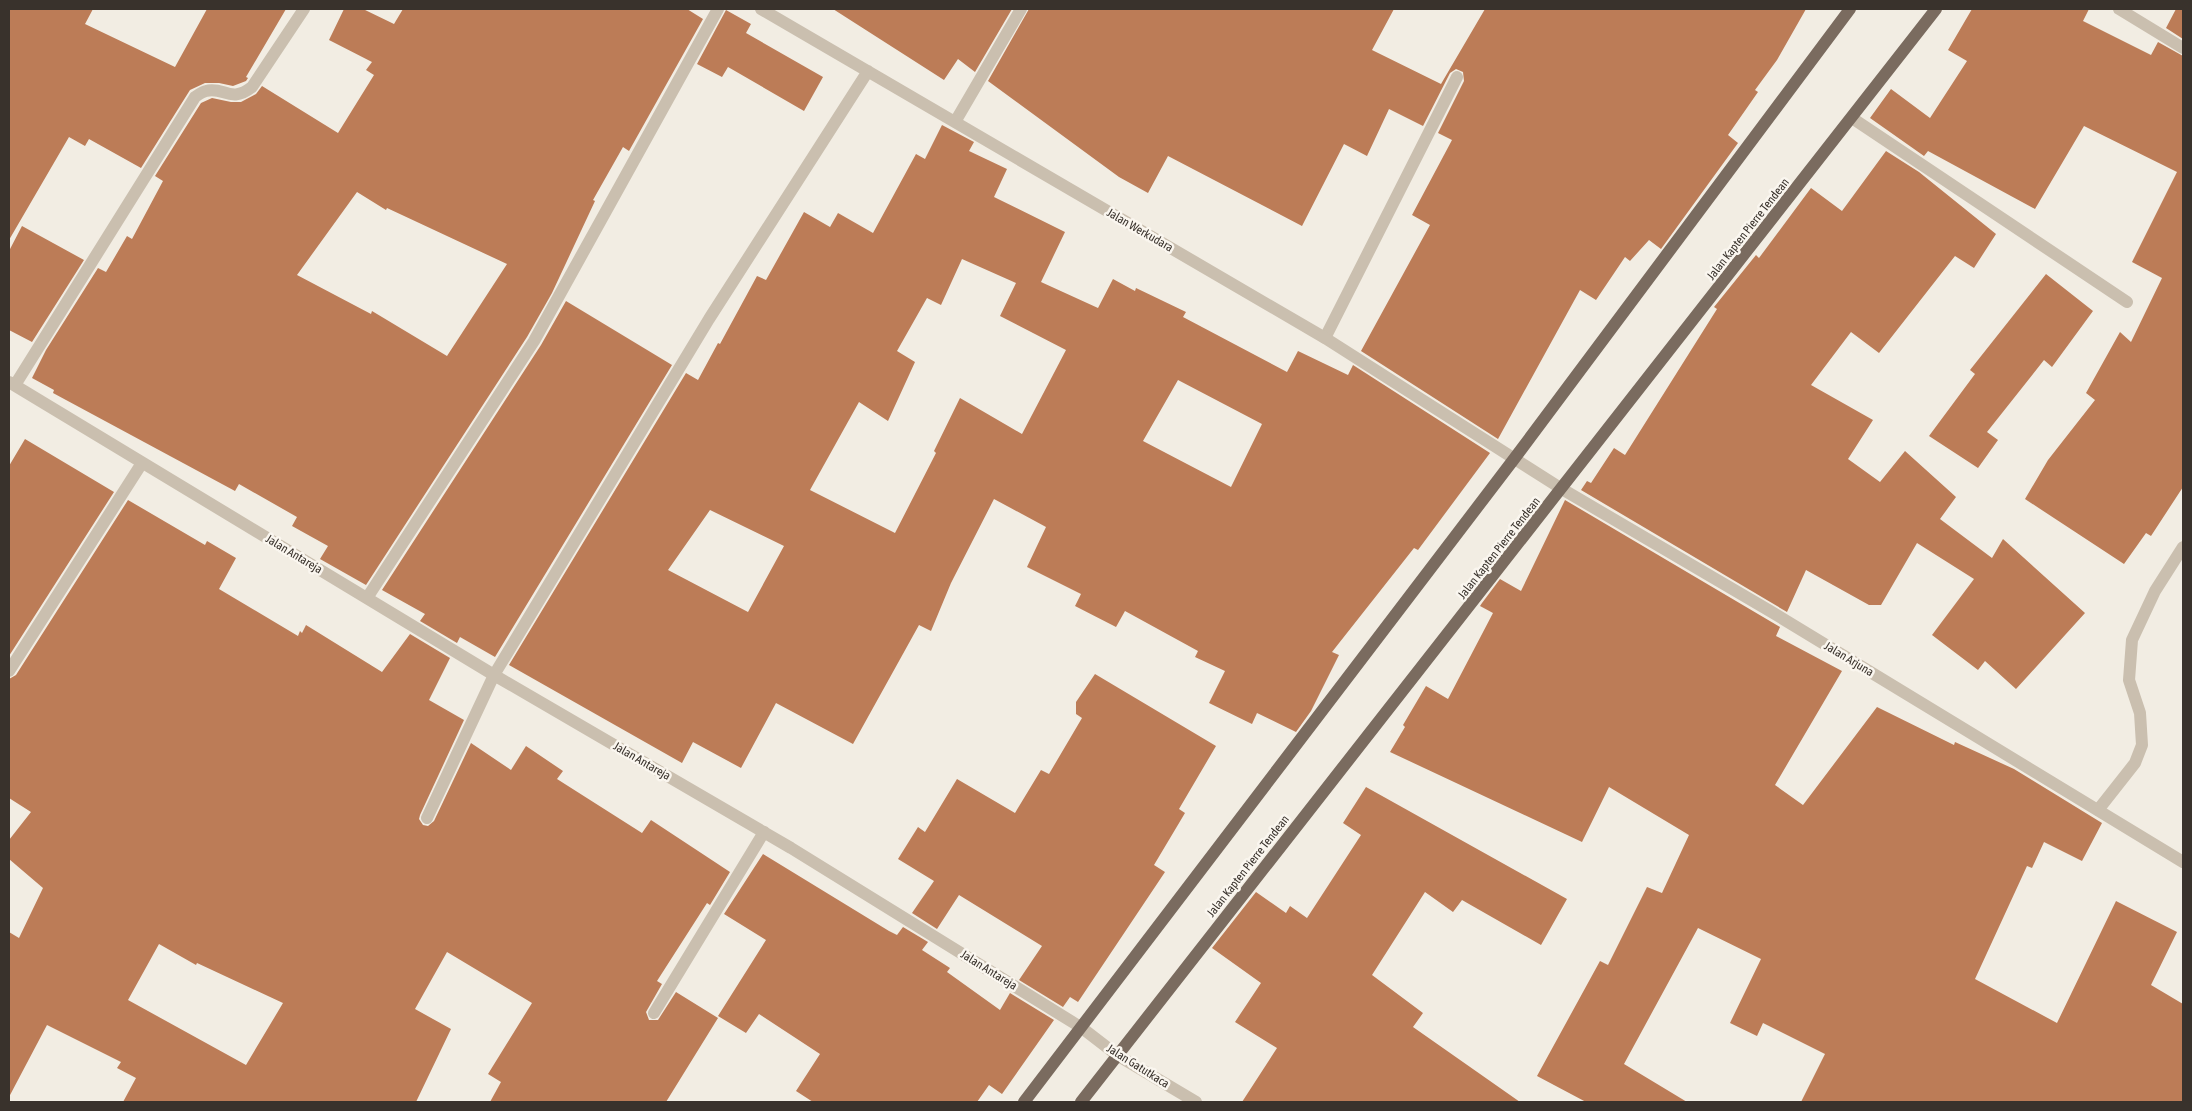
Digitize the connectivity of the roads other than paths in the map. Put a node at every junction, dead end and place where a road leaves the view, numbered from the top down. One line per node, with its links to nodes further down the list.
1 (304, 9): 15 (street)
2 (718, 9): 20 (street)
3 (760, 9): 9 (street, Jalan Werkudara)
4 (1021, 9): 12 (street)
5 (1850, 9): 16 (main road)
6 (1936, 9): 11 (main road, Jalan Kapten Pierre Tendean)
7 (2119, 9): 8 (street)
8 (2183, 48)
9 (868, 71): 12 (street, Jalan Werkudara); 22 (street)
10 (1457, 77): 14 (street)
11 (1852, 118): 13 (street); 18 (main road, Jalan Kapten Pierre Tendean)
12 (955, 122): 14 (street, Jalan Werkudara)
13 (2127, 302)
14 (1325, 338): 16 (street, Jalan Werkudara)
15 (12, 384): 17 (street, Jalan Antareja)
16 (1514, 459): 18 (street, Jalan Arjuna); 28 (main road)
17 (142, 463): 20 (street, Jalan Antareja); 21 (street)
18 (1562, 489): 23 (street, Jalan Arjuna); 29 (main road, Jalan Kapten Pierre Tendean)
19 (2183, 547): 23 (street)
20 (366, 598): 22 (street, Jalan Antareja)
21 (9, 672)
22 (494, 675): 24 (street); 25 (street, Jalan Antareja)
23 (2098, 810): 26 (street, Jalan Arjuna)
24 (427, 818)
25 (764, 832): 27 (street); 28 (street, Jalan Antareja)
26 (2183, 862)
27 (654, 1012)
28 (1082, 1028): 29 (street, Jalan Gatutkaca); 30 (main road)
29 (1117, 1055): 31 (main road, Jalan Kapten Pierre Tendean); 32 (street, Jalan Gatutkaca)
30 (1024, 1102)
31 (1081, 1102)
32 (1196, 1102)

